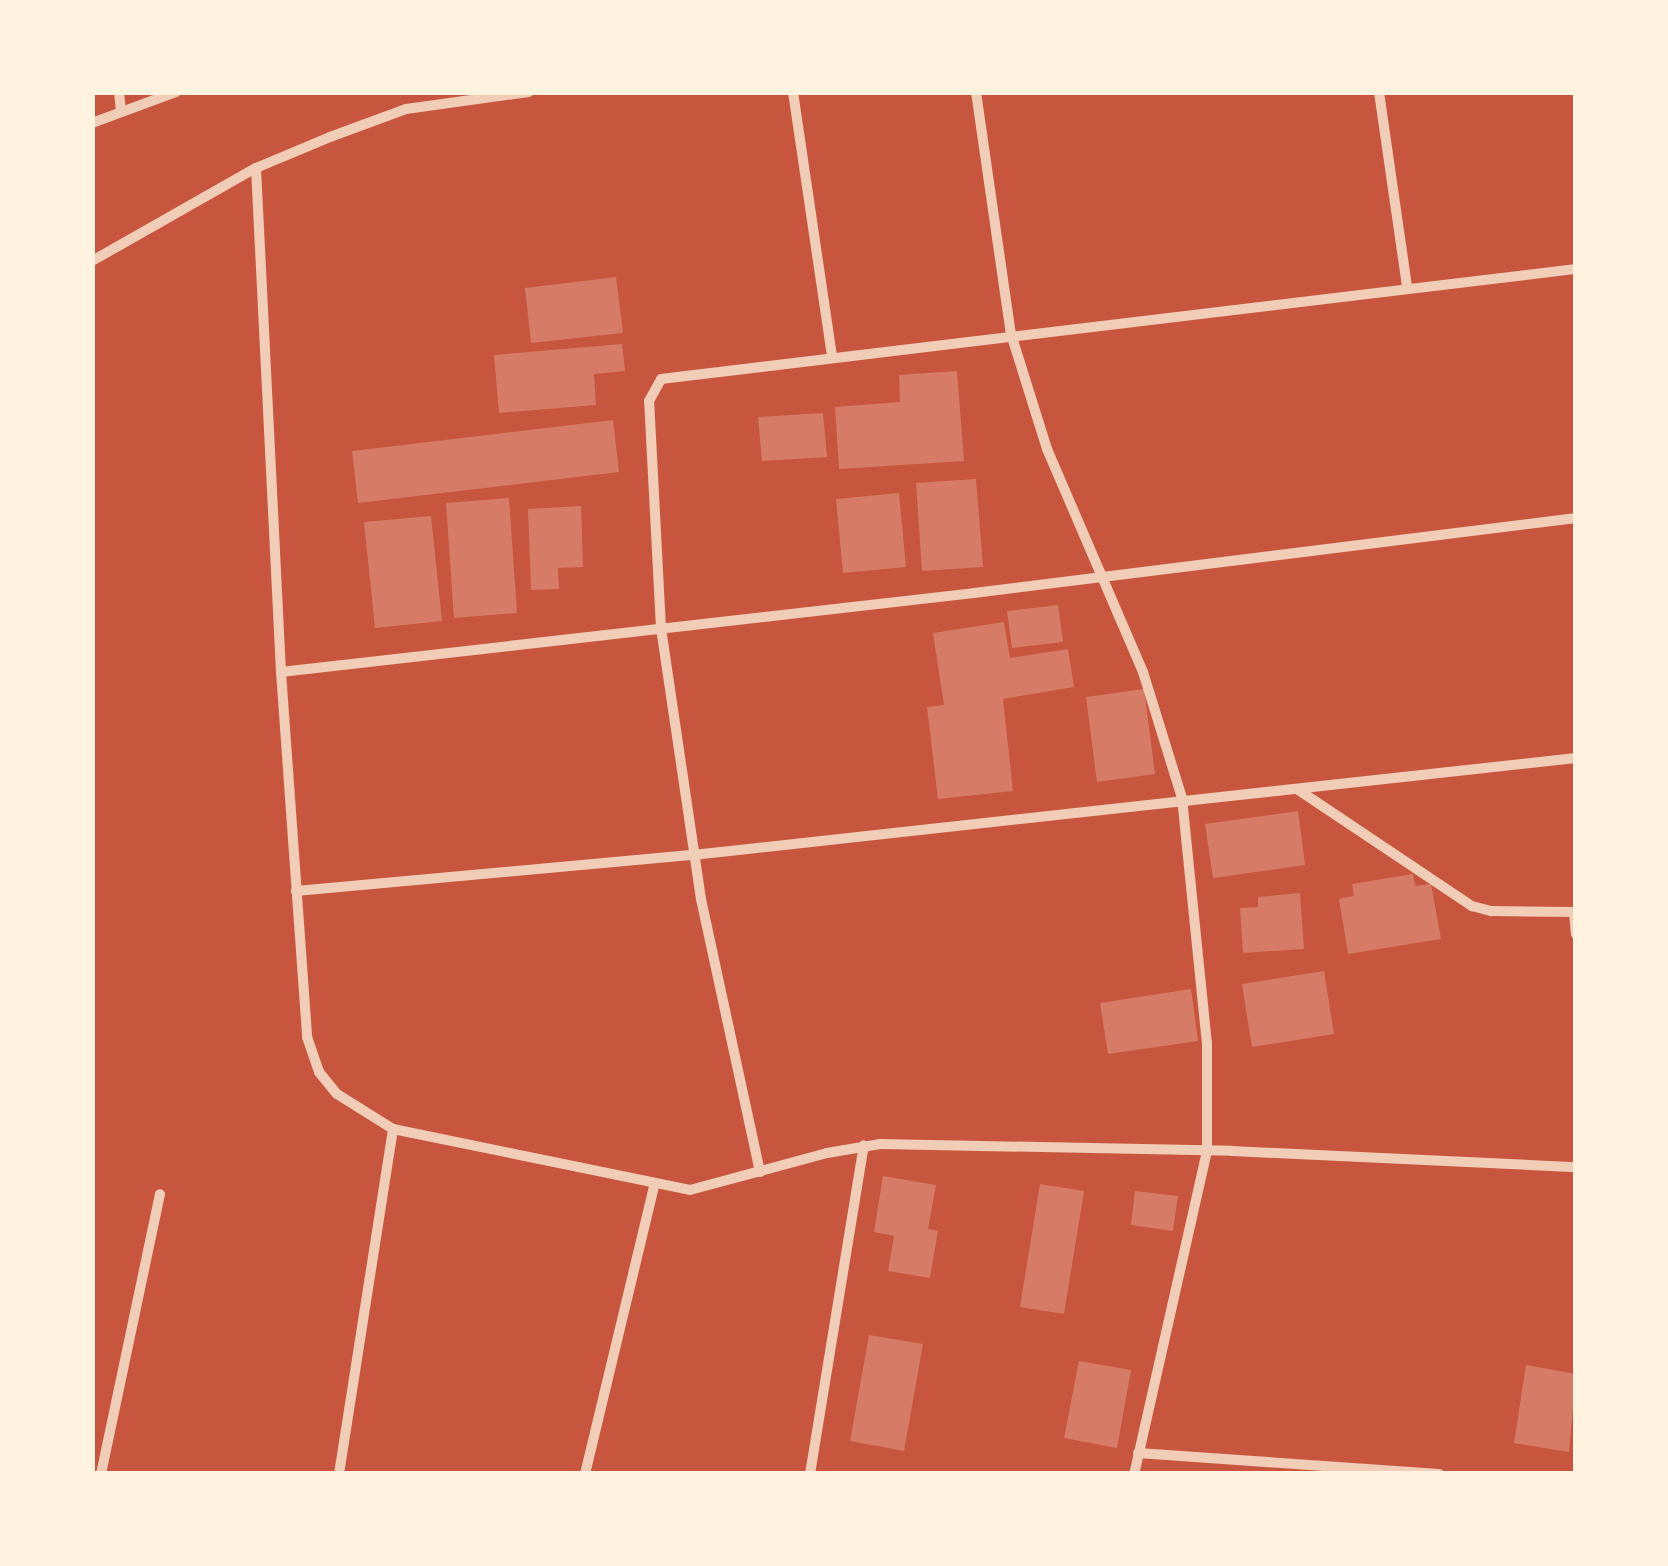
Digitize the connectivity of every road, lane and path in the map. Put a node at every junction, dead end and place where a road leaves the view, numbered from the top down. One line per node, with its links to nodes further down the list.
1 (119, 92): 9 (street)
2 (176, 92): 9 (street)
3 (408, 92): 8 (street)
4 (529, 92): 8 (street)
5 (793, 92): 16 (street)
6 (976, 92): 15 (street)
7 (1379, 92): 14 (street)
8 (406, 110): 11 (street)
9 (121, 112): 10 (street)
10 (92, 122)
11 (256, 168): 12 (street); 20 (street)
12 (92, 261)
13 (1576, 269): 14 (street)
14 (1407, 287): 15 (street)
15 (1012, 334): 16 (street); 18 (street)
16 (832, 356): 19 (street)
17 (1576, 518): 18 (street)
18 (1101, 578): 19 (street); 23 (street)
19 (661, 628): 20 (street); 24 (street)
20 (281, 672): 25 (street)
21 (1576, 758): 22 (street)
22 (1296, 789): 23 (street); 26 (street)
23 (1182, 798): 24 (street); 30 (street)
24 (693, 855): 25 (street); 32 (street)
25 (296, 891): 28 (street)
26 (1575, 912): 27 (street)
27 (1576, 934)
28 (393, 1129): 33 (street); 37 (street)
29 (864, 1145): 30 (street); 32 (street); 39 (street)
30 (1207, 1151): 31 (street); 35 (street)
31 (1576, 1167)
32 (760, 1172): 33 (street)
33 (654, 1186): 38 (street)
34 (160, 1194): 36 (street)
35 (1138, 1453): 40 (street); 41 (street)
36 (101, 1474)
37 (339, 1474)
38 (584, 1474)
39 (810, 1474)
40 (1134, 1474)
41 (1440, 1474)

